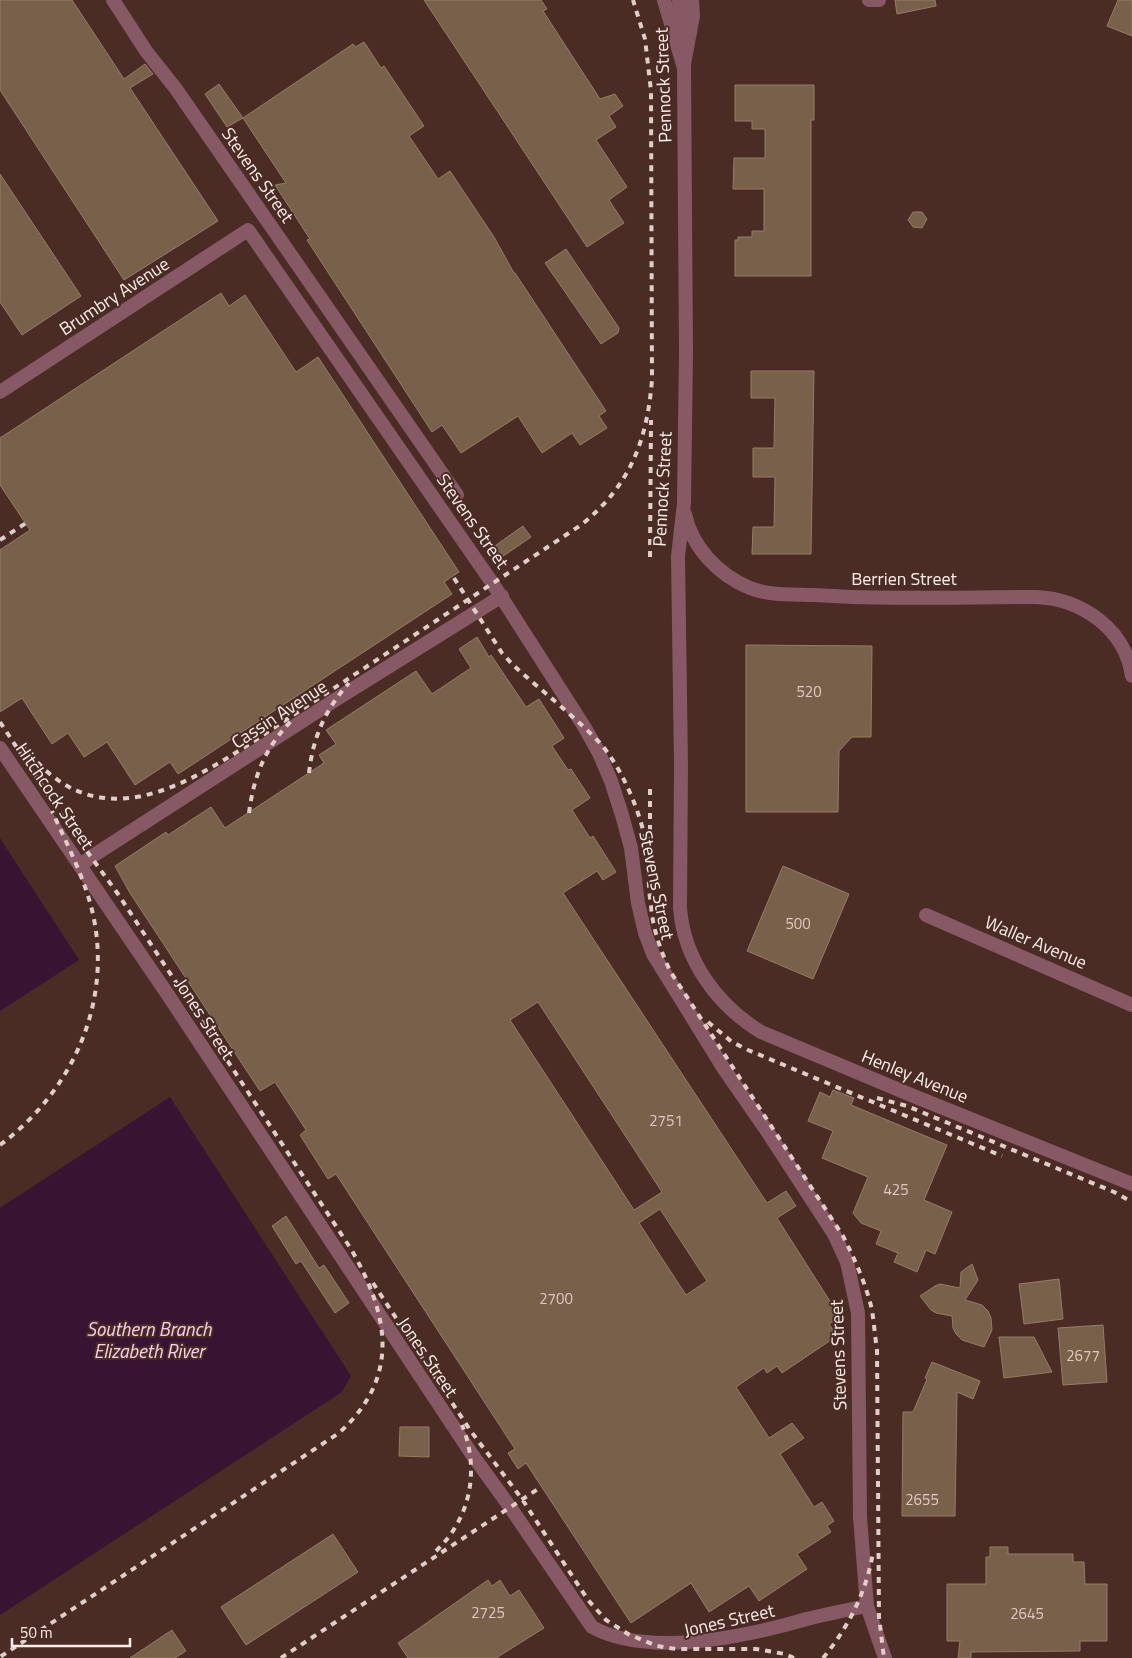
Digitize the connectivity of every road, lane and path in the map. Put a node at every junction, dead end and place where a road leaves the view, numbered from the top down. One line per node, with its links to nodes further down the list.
1 (114, 0): 10 (street, Stevens Street)
2 (664, 0): 7 (street)
3 (679, 0): 7 (street, Pennock Street)
4 (692, 0): 7 (street)
5 (869, 0): 6 (street)
6 (879, 0)
7 (684, 68): 11 (street, Pennock Street)
8 (248, 230): 9 (street, Brumbry Avenue); 12 (street, Stevens Street)
9 (0, 392)
10 (457, 495)
11 (684, 503): 13 (street, Berrien Street); 17 (street, Pennock Street)
12 (502, 596): 15 (street, Cassin Avenue); 20 (street, Stevens Street)
13 (1132, 676)
14 (0, 748): 15 (street, Hitchcock Street)
15 (80, 866): 20 (street, Jones Street)
16 (926, 915): 18 (street, Waller Avenue)
17 (702, 975): 19 (street, Henley Avenue)
18 (1132, 1004)
19 (1132, 1184)
20 (866, 1606): 21 (street, Stevens Street)
21 (885, 1658)

